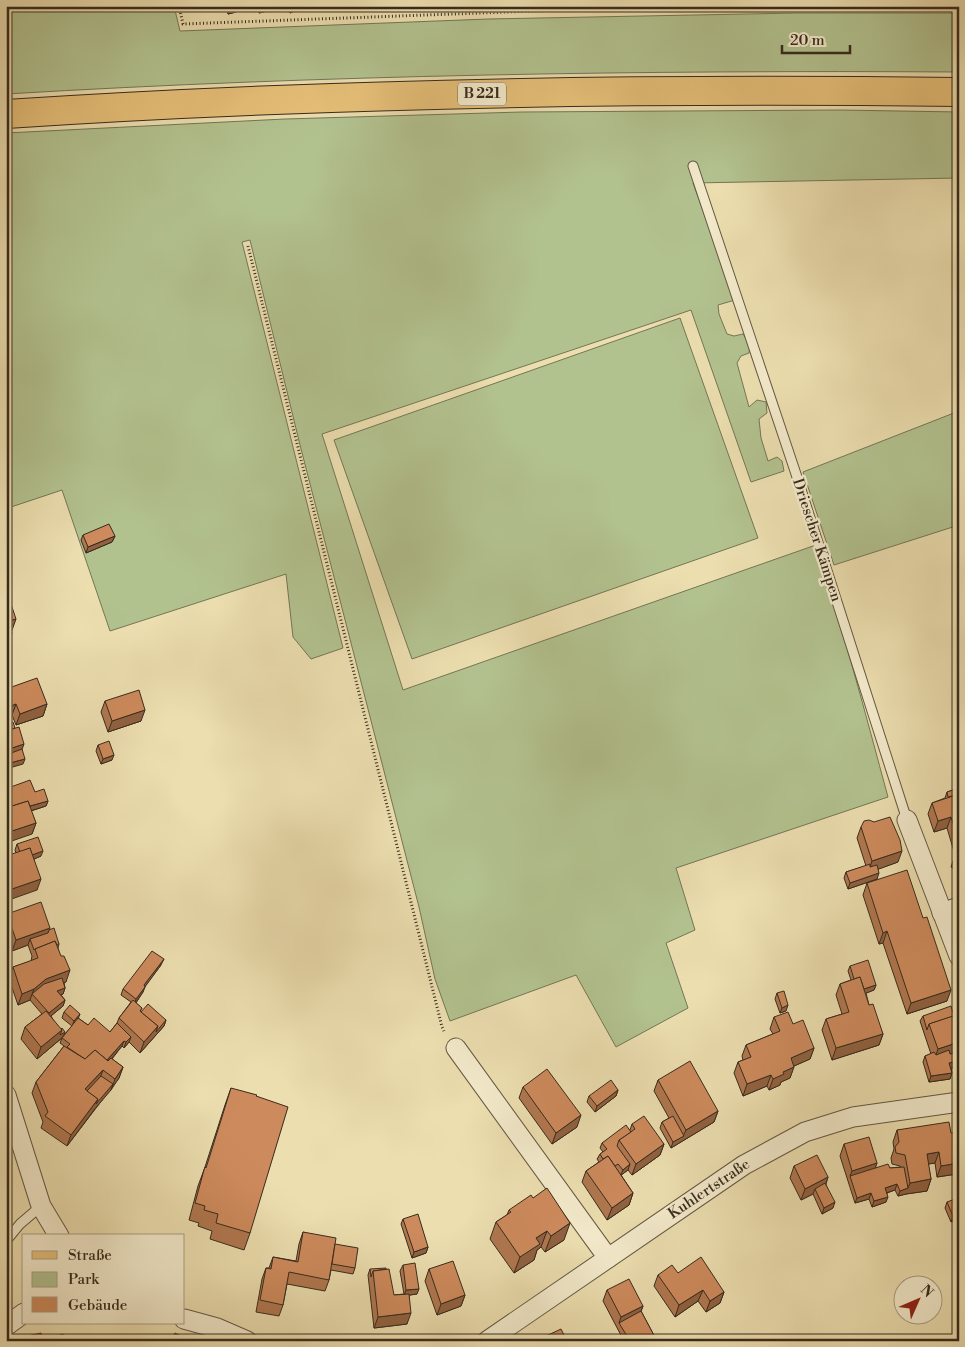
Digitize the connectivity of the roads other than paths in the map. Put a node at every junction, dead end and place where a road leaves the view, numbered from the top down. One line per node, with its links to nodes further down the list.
1 (959, 92): 2 (main road, B 221)
2 (6, 114)
3 (693, 166): 4 (lane, Driescher Kämpen)
4 (907, 820): 5 (street, Driescher Kämpen)
5 (950, 910): 6 (street, Driescher Kämpen)
6 (959, 956)
7 (456, 1048): 13 (street)
8 (6, 1095): 10 (street)
9 (959, 1102): 13 (street, Kuhlertstraße)
10 (40, 1206): 11 (street); 12 (lane)
11 (58, 1234)
12 (6, 1241)
13 (608, 1258): 18 (street, Kuhlertstraße)
14 (22, 1314): 16 (street)
15 (185, 1319): 17 (street)
16 (6, 1326)
17 (247, 1341)
18 (487, 1341)

